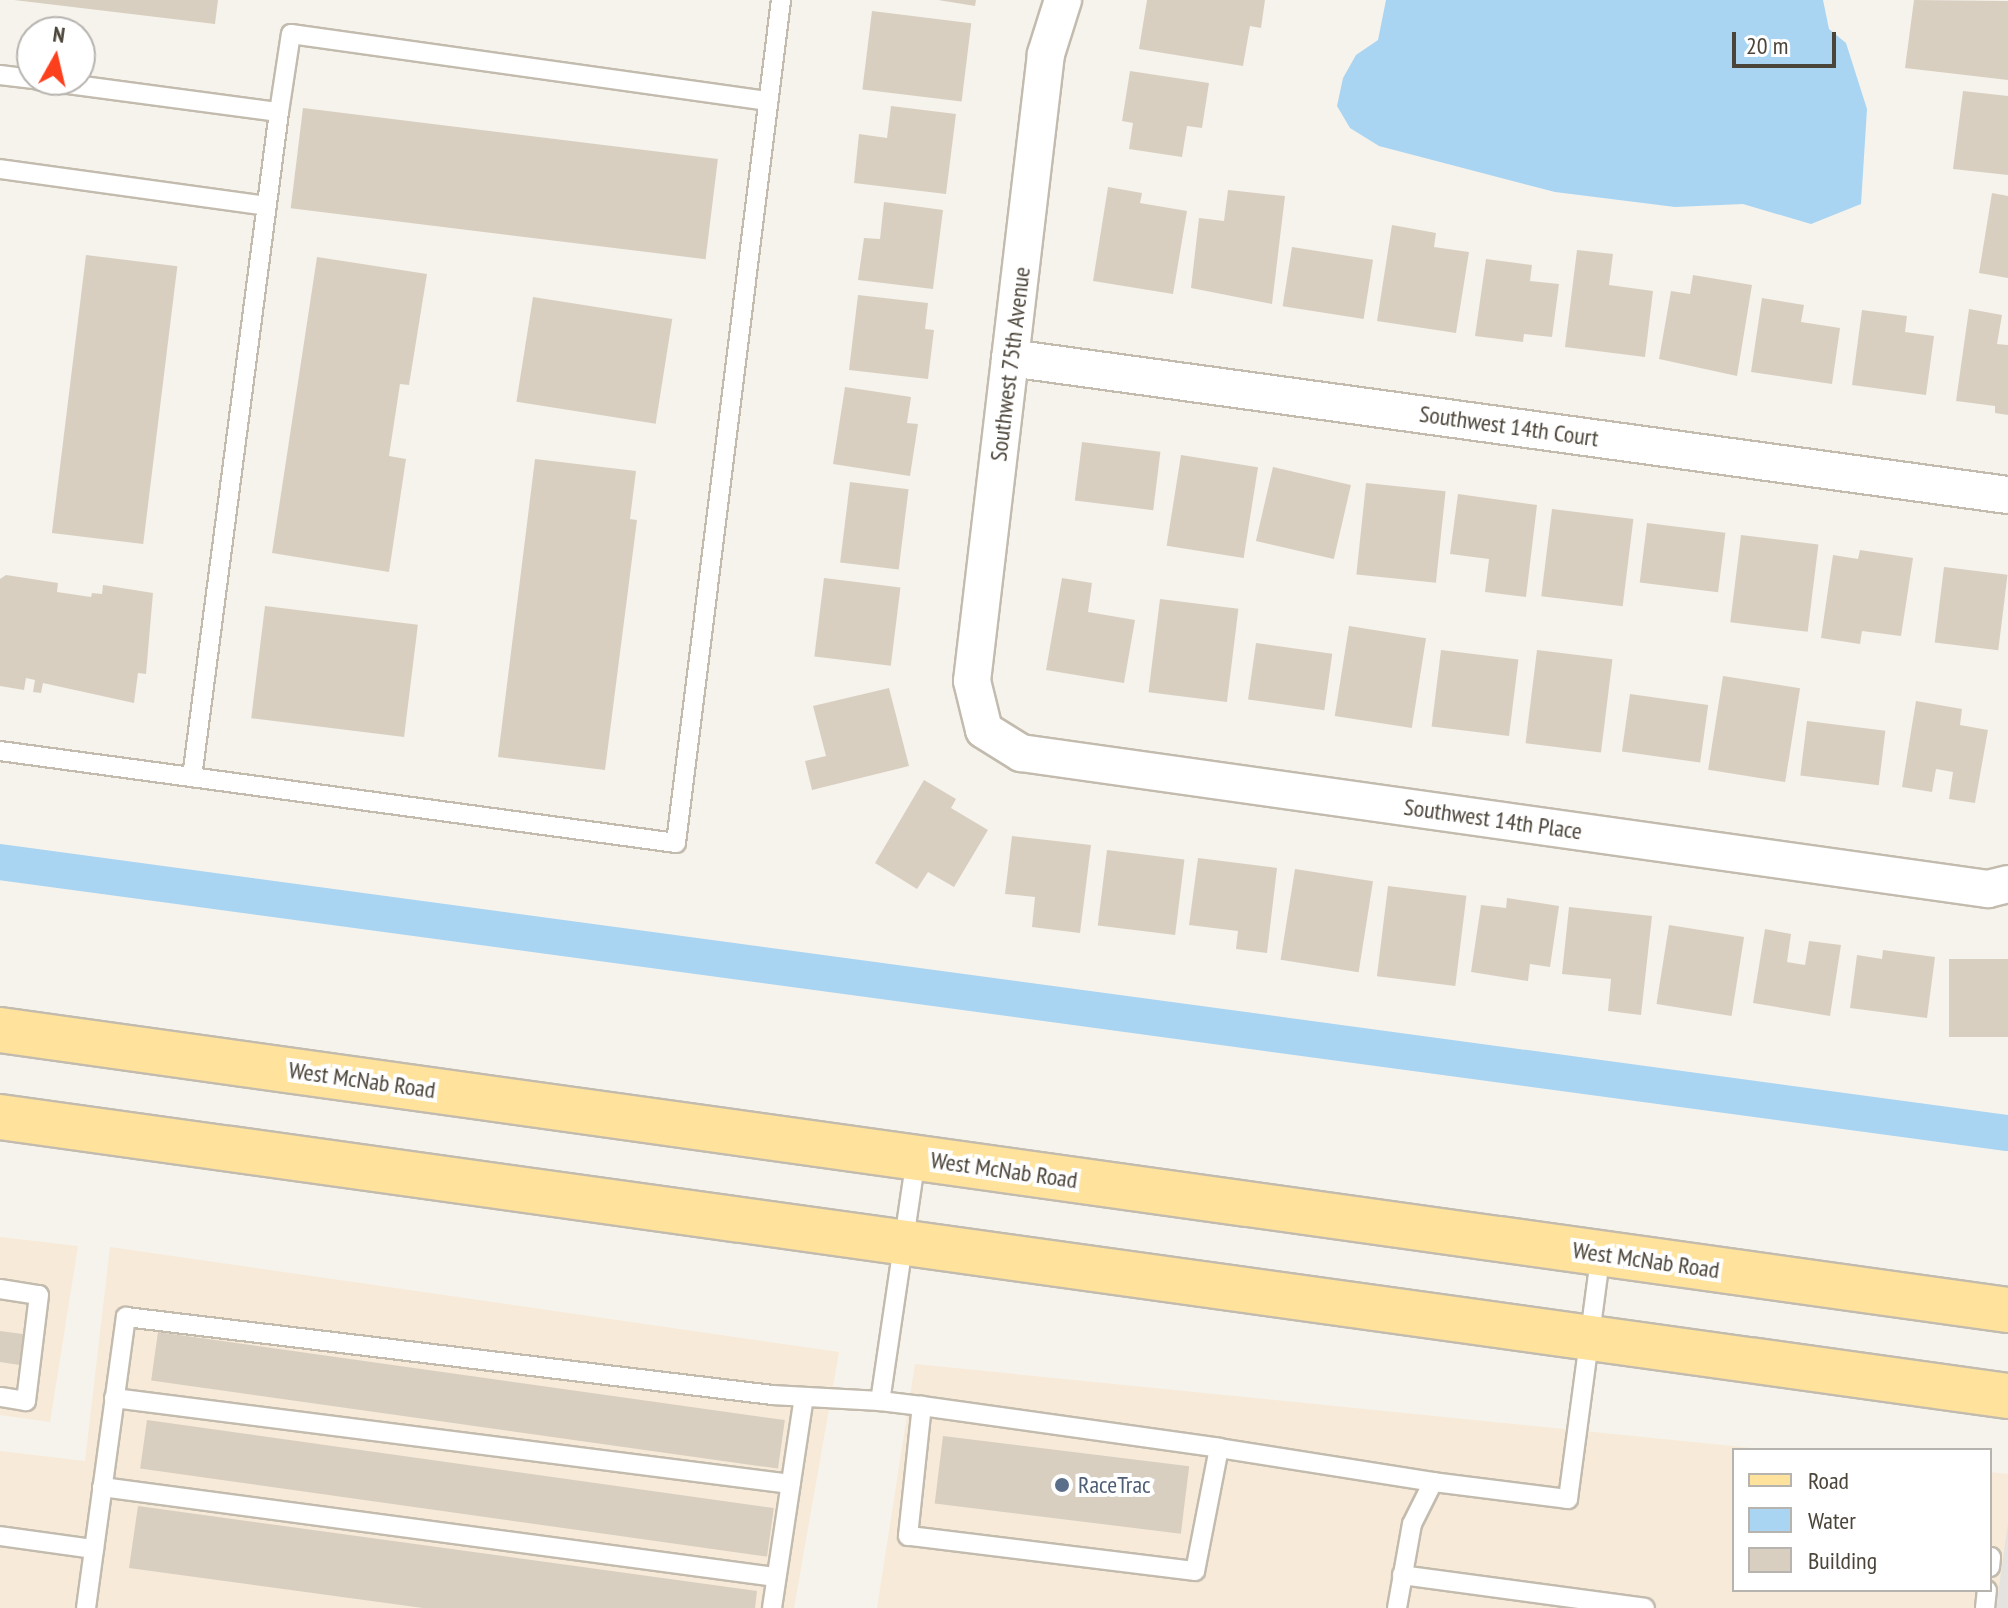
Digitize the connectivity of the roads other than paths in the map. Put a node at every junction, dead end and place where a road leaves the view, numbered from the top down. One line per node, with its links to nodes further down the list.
1 (781, 0): 4 (lane)
2 (1063, 0): 8 (street, Southwest 75th Avenue)
3 (96, 88): 5 (lane)
4 (768, 101): 5 (lane); 12 (lane)
5 (279, 112): 7 (lane)
6 (0, 169): 7 (lane)
7 (266, 206): 12 (lane)
8 (1010, 358): 9 (street, Southwest 14th Court); 10 (street, Southwest 75th Avenue)
9 (2008, 495)
10 (984, 730): 13 (street, Southwest 14th Place)
11 (0, 751): 12 (lane)
12 (192, 777)
13 (2008, 884)
14 (0, 1030): 16 (main road, West McNab Road)
15 (0, 1117): 17 (main road)
16 (916, 1158): 17 (lane); 18 (main road, West McNab Road)
17 (900, 1242): 21 (main road); 26 (lane)
18 (1601, 1253): 20 (main road, West McNab Road); 21 (lane)
19 (0, 1289): 23 (lane)
20 (2008, 1310)
21 (1590, 1338): 22 (main road); 29 (lane)
22 (2008, 1396)
23 (0, 1397)
24 (804, 1397): 25 (lane); 26 (lane); 30 (lane)
25 (114, 1398): 30 (lane); 31 (lane)
26 (880, 1401): 27 (lane)
27 (922, 1406): 28 (lane); 28 (lane)
28 (1219, 1448): 29 (lane)
29 (1433, 1482): 34 (lane)
30 (791, 1484): 35 (lane)
31 (102, 1487): 33 (lane); 35 (lane)
32 (0, 1536): 33 (lane)
33 (94, 1549): 36 (lane)
34 (1402, 1575): 38 (lane); 39 (lane)
35 (776, 1577): 37 (lane)
36 (86, 1608)
37 (772, 1608)
38 (1397, 1608)
39 (1645, 1608)

